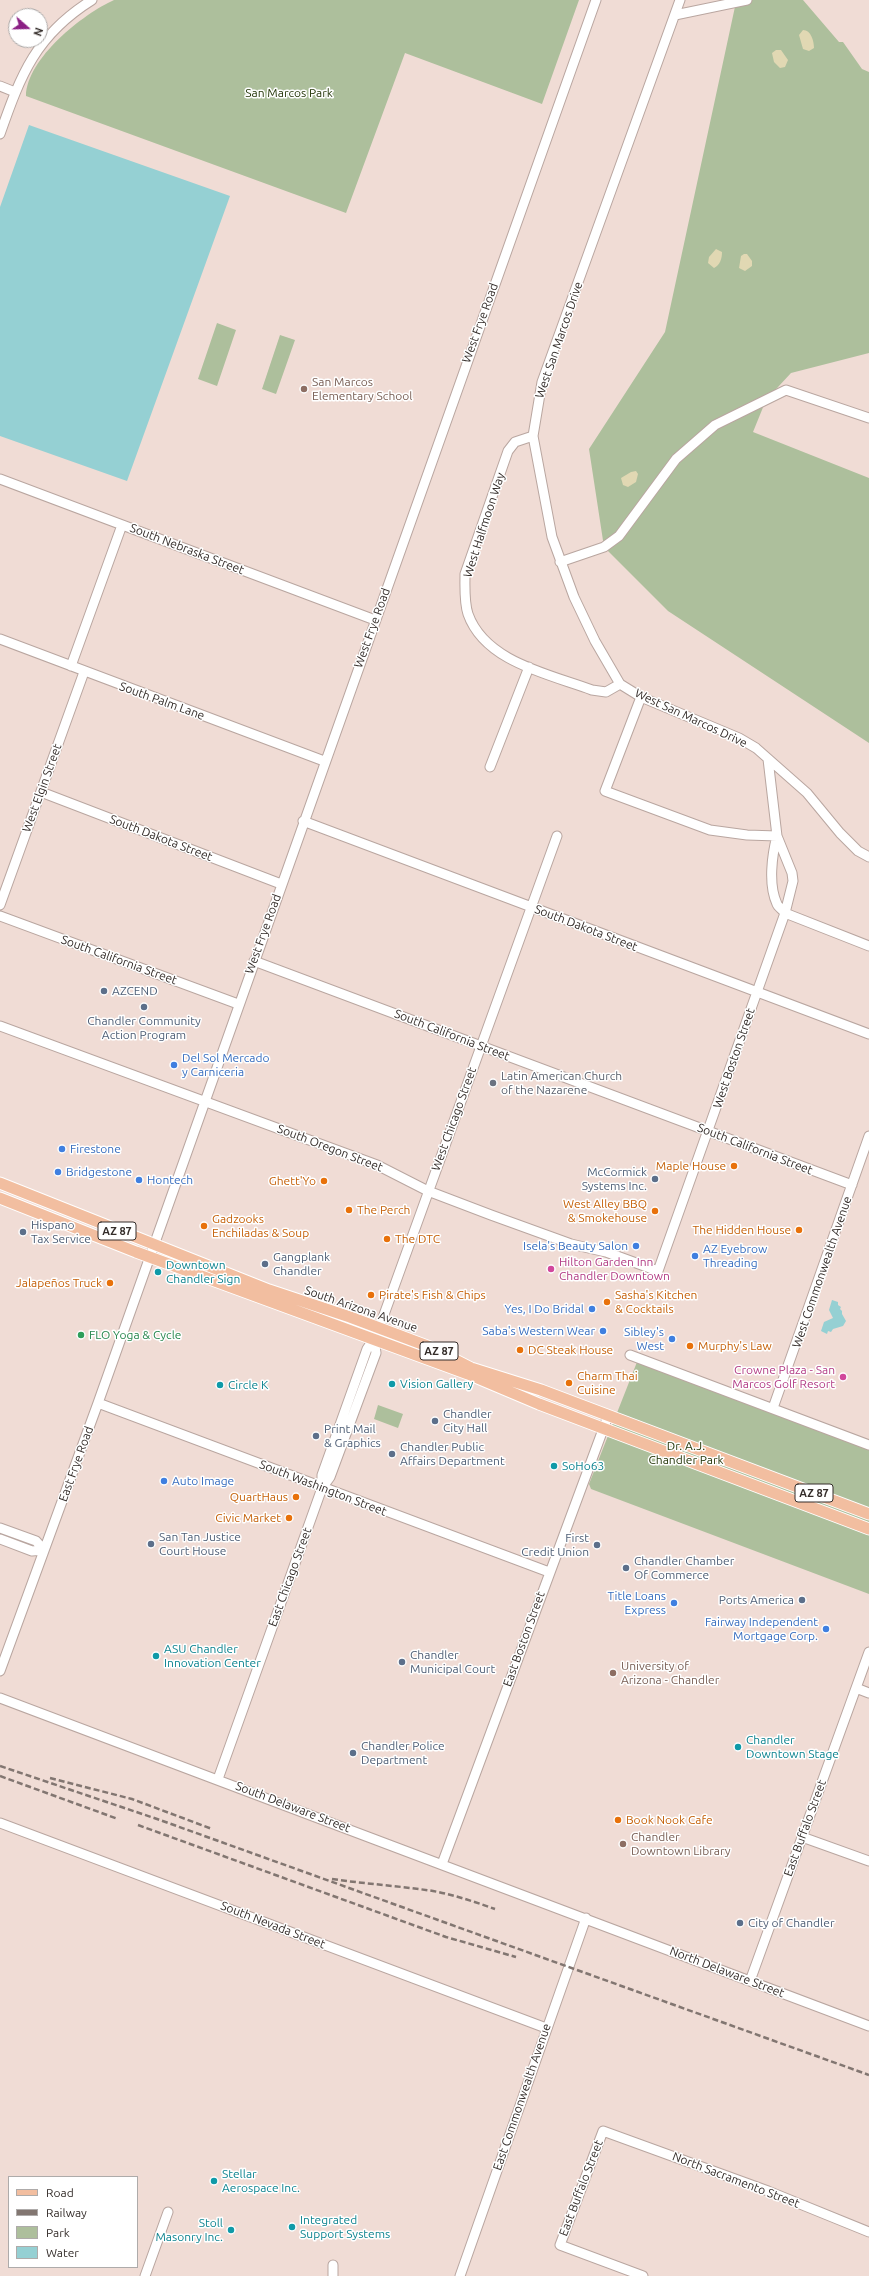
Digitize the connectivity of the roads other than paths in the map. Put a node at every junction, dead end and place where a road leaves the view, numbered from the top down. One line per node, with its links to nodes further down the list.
1 (92, 0): 7 (street)
2 (596, 0): 14 (street, West Frye Road)
3 (680, 0): 5 (street, West San Marcos Drive)
4 (747, 0): 5 (street)
5 (675, 16): 10 (street, West San Marcos Drive)
6 (0, 86): 7 (street)
7 (15, 92): 8 (street)
8 (0, 134)
9 (869, 418): 13 (street)
10 (533, 436): 13 (street, West San Marcos Drive); 17 (street, West Halfmoon Way)
11 (0, 479): 12 (street, South Nebraska Street)
12 (122, 525): 14 (street, South Nebraska Street); 16 (street)
13 (560, 562): 19 (street, West San Marcos Drive)
14 (375, 620): 22 (street, West Frye Road)
15 (0, 639): 16 (street, South Palm Lane)
16 (71, 666): 18 (street, South Palm Lane)
17 (529, 667): 19 (street, West Halfmoon Way); 23 (street)
18 (84, 672): 22 (street, South Palm Lane); 24 (street, West Elgin Street)
19 (620, 684): 20 (street, West San Marcos Drive)
20 (641, 697): 21 (street, West San Marcos Drive); 27 (street)
21 (768, 759): 27 (street, West Boston Street); 28 (street, West San Marcos Drive)
22 (324, 762): 25 (street, West Frye Road)
23 (490, 767)
24 (41, 792): 29 (street, South Dakota Street); 30 (street, West Elgin Street)
25 (303, 821): 29 (street, West Frye Road); 31 (street, South Dakota Street)
26 (557, 836): 31 (street, West Chicago Street)
27 (777, 836): 32 (street, West Boston Street); 32 (street, West Boston Street)
28 (869, 857)
29 (281, 884): 35 (street, West Frye Road)
30 (0, 905)
31 (531, 907): 36 (street, South Dakota Street); 40 (street, West Chicago Street)
32 (785, 913): 34 (street); 36 (street, West Boston Street)
33 (0, 916): 37 (street, South California Street)
34 (869, 946)
35 (254, 961): 37 (street, West Frye Road); 40 (street, South California Street)
36 (757, 993): 39 (street, South Dakota Street); 42 (street, West Boston Street)
37 (238, 1004): 41 (street, West Frye Road)
38 (0, 1026): 41 (street, South Oregon Street)
39 (869, 1034)
40 (481, 1046): 42 (street, South California Street); 46 (street, West Chicago Street)
41 (204, 1101): 46 (street, South Oregon Street); 52 (street, West Frye Road)
42 (708, 1131): 45 (street, South California Street); 55 (street, West Boston Street)
43 (869, 1136): 45 (street, West Commonwealth Avenue)
44 (0, 1183): 48 (main road, South Arizona Avenue / AZ 87)
45 (852, 1185): 63 (street, West Commonwealth Avenue)
46 (428, 1191): 55 (street, South Oregon Street); 60 (street, West Chicago Street)
47 (0, 1198): 49 (main road, South Arizona Avenue / AZ 87)
48 (82, 1217): 49 (main road); 50 (main road, South Arizona Avenue / AZ 87)
49 (77, 1229): 51 (main road, South Arizona Avenue / AZ 87)
50 (112, 1229): 51 (main road); 52 (main road, South Arizona Avenue / AZ 87)
51 (108, 1241): 53 (main road, South Arizona Avenue / AZ 87)
52 (153, 1246): 53 (street, West Frye Road); 54 (main road, South Arizona Avenue / AZ 87)
53 (149, 1257): 56 (main road, South Arizona Avenue / AZ 87); 62 (street, East Frye Road)
54 (212, 1268): 56 (main road); 57 (main road, South Arizona Avenue / AZ 87)
55 (658, 1271)
56 (208, 1279): 57 (main road, South Arizona Avenue / AZ 87)
57 (296, 1305): 58 (main road, South Arizona Avenue / AZ 87); 59 (main road, South Arizona Avenue / AZ 87)
58 (350, 1317): 59 (main road); 60 (main road, South Arizona Avenue / AZ 87)
59 (344, 1328): 60 (main road, South Arizona Avenue / AZ 87)
60 (377, 1334): 64 (main road, South Arizona Avenue / AZ 87); 65 (main road, South Arizona Avenue / AZ 87); 67 (street, East Chicago Street)
61 (630, 1355): 63 (street)
62 (98, 1403): 67 (street, South Washington Street); 72 (street, East Frye Road)
63 (773, 1408): 66 (street)
64 (608, 1416): 65 (street, East Boston Street); 68 (main road, South Arizona Avenue / AZ 87)
65 (602, 1428): 70 (main road, South Arizona Avenue / AZ 87); 73 (street, East Boston Street)
66 (869, 1445)
67 (322, 1488): 73 (street, South Washington Street); 79 (street, East Chicago Street)
68 (869, 1514)
69 (0, 1528): 72 (street)
70 (869, 1529)
71 (0, 1539): 72 (street)
72 (44, 1550): 75 (street, East Frye Road)
73 (549, 1572): 83 (street, East Boston Street)
74 (869, 1652): 76 (street, East Buffalo Street)
75 (0, 1671)
76 (856, 1688): 77 (street); 81 (street, East Buffalo Street)
77 (869, 1693)
78 (0, 1698): 79 (street, South Delaware Street)
79 (218, 1779): 83 (street, South Delaware Street)
80 (0, 1823): 87 (street, South Nevada Street)
81 (802, 1837): 82 (street); 85 (street, East Buffalo Street)
82 (869, 1861)
83 (442, 1864): 84 (street, South Delaware Street)
84 (586, 1918): 85 (street, North Delaware Street); 87 (street, East Commonwealth Avenue)
85 (750, 1981): 86 (street, North Delaware Street)
86 (869, 2026)
87 (546, 2028): 94 (street, East Commonwealth Avenue)
88 (603, 2131): 90 (street, North Sacramento Street); 95 (street, East Buffalo Street)
89 (168, 2212): 92 (street)
90 (869, 2232)
91 (333, 2265): 93 (street)
92 (145, 2276)
93 (333, 2276)
94 (460, 2276)
95 (643, 2276)

